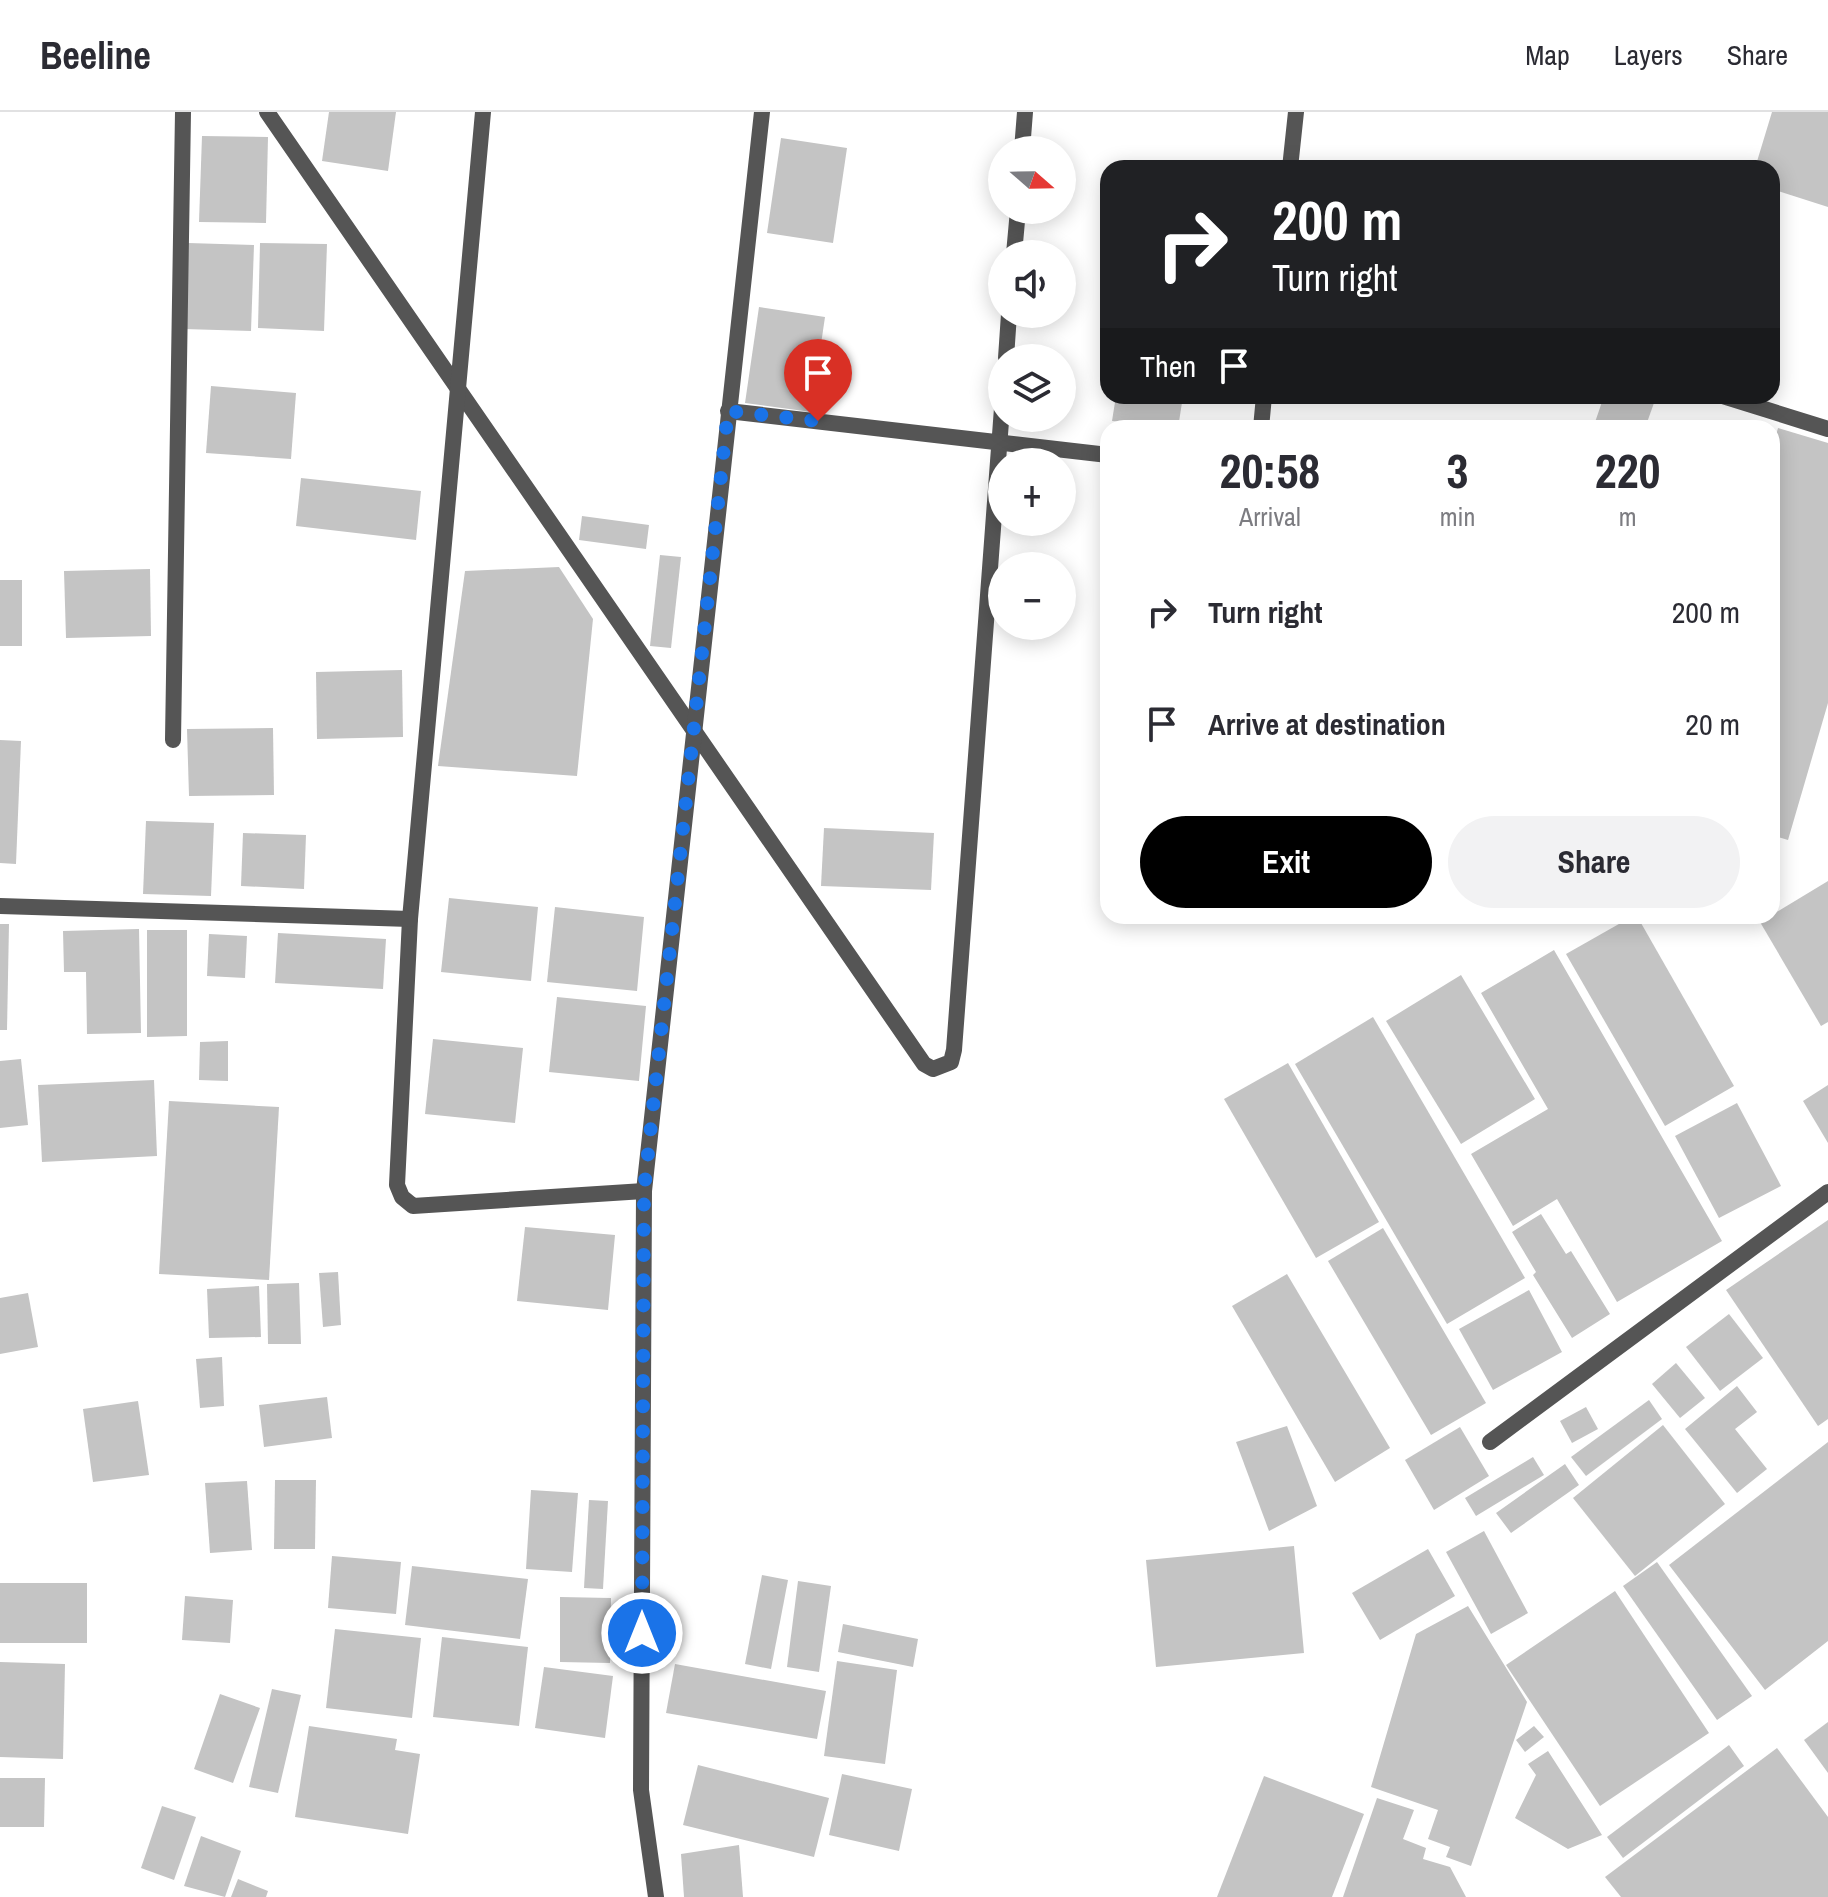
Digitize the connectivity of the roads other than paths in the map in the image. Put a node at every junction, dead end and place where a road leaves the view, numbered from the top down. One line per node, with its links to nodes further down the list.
1 (183, 112): 17 (street)
2 (267, 112): 9 (street)
3 (483, 112): 9 (street)
4 (762, 112): 11 (street)
5 (1025, 112): 7 (street)
6 (1296, 112): 8 (street)
7 (1023, 136)
8 (1291, 160)
9 (457, 388): 16 (street); 19 (street)
10 (1748, 404): 12 (street)
11 (728, 411): 14 (street); 16 (street)
12 (1828, 429)
13 (1000, 432): 14 (street)
14 (999, 440): 15 (street); 16 (street)
15 (1100, 454)
16 (695, 733): 20 (street)
17 (173, 740)
18 (0, 906): 19 (street)
19 (410, 919): 20 (street)
20 (644, 1191): 23 (street)
21 (1828, 1192): 22 (street)
22 (1490, 1442)
23 (656, 1897)

